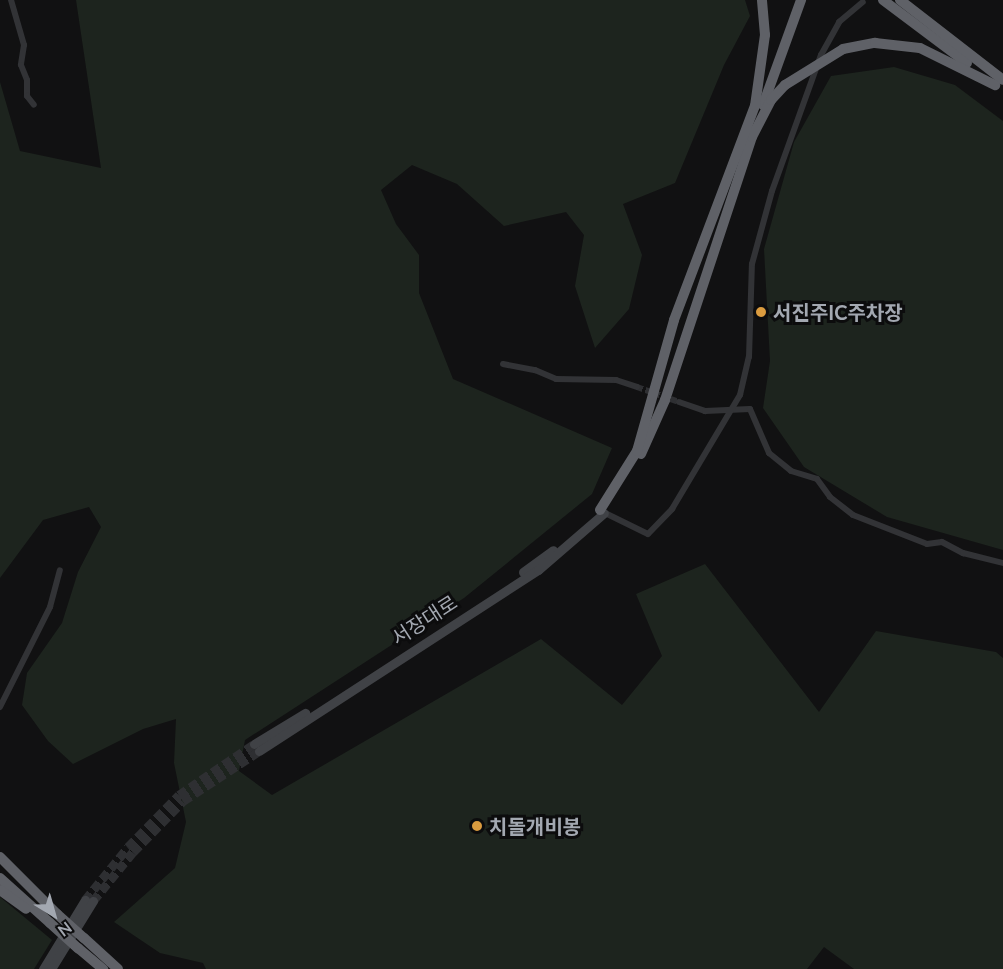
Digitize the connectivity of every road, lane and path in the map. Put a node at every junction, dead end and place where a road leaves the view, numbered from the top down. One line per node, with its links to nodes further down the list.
1 (11, 0): 9 (street)
2 (762, 0): 10 (highway)
3 (794, 0): 10 (highway)
4 (801, 0): 11 (highway)
5 (883, 0): 8 (highway)
6 (900, 0): 8 (highway)
7 (863, 2): 15 (street)
8 (1000, 86): 11 (highway, bridge)
9 (34, 105)
10 (755, 106): 16 (highway)
11 (752, 136): 16 (highway)
12 (503, 364): 13 (street)
13 (637, 387)
14 (679, 402): 15 (street)
15 (731, 411): 16 (street); 17 (street)
16 (602, 511): 20 (street, 서장대로)
17 (1003, 563)
18 (60, 570): 19 (street)
19 (0, 707)
20 (256, 748)
21 (0, 857): 25 (highway)
22 (0, 866): 25 (highway)
23 (0, 878): 25 (highway)
24 (0, 890): 25 (highway)
25 (53, 918): 28 (highway, bridge); 29 (highway, bridge)
26 (43, 969): 27 (street)
27 (51, 969)
28 (103, 969)
29 (118, 969)

